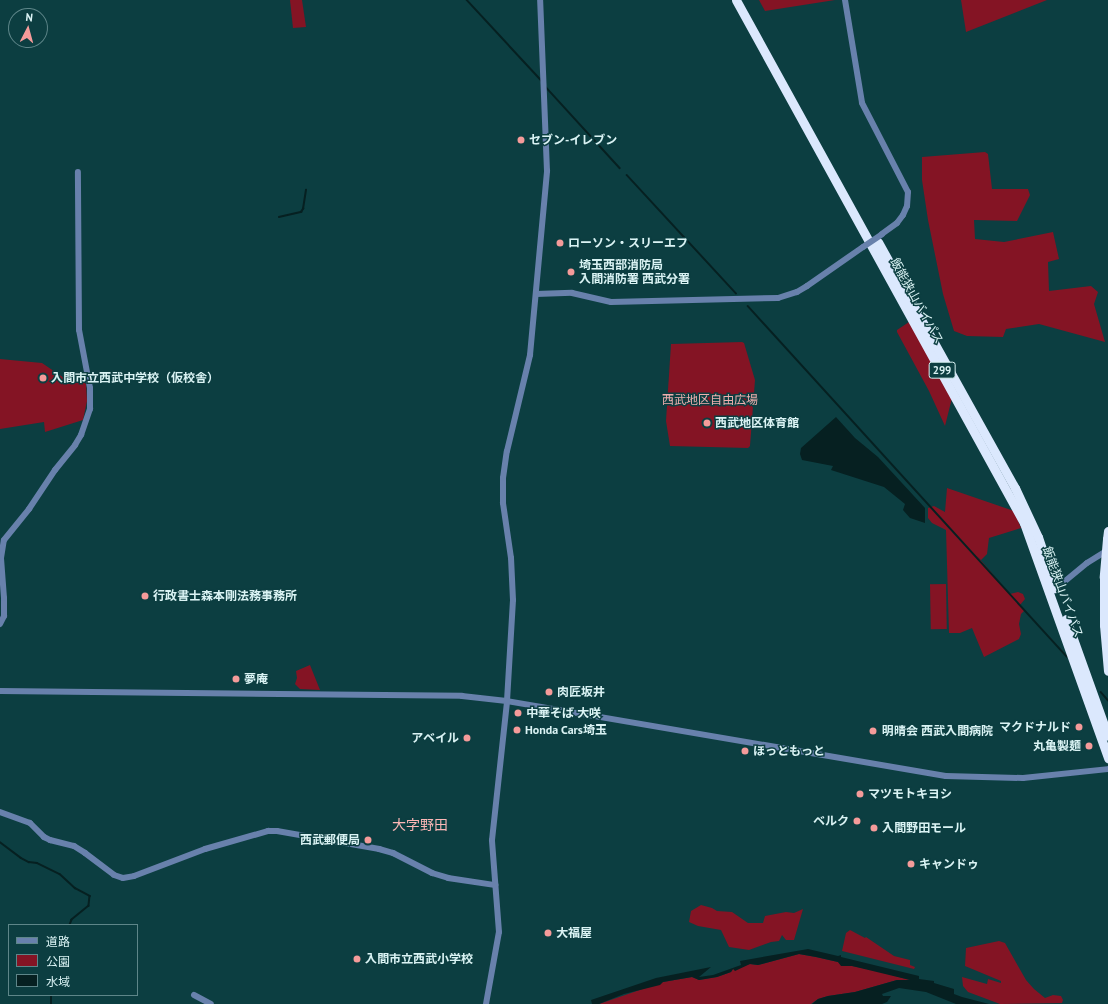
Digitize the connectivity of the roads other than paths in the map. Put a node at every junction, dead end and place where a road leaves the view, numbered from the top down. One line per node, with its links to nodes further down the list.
1 (540, 0): 6 (street)
2 (736, 0): 9 (highway, 飯能狭山バイパス / 299)
3 (743, 0): 9 (highway, 飯能狭山バイパス / 299)
4 (845, 0): 6 (street, bridge)
5 (78, 172): 10 (street)
6 (536, 294): 13 (street)
7 (1107, 535): 11 (highway, bridge)
8 (1108, 550): 9 (street)
9 (1053, 591): 14 (highway, 飯能狭山バイパス / 299); 15 (highway, 飯能狭山バイパス / 299)
10 (0, 624)
11 (1108, 671)
12 (0, 691): 13 (street)
13 (507, 701): 16 (street); 18 (street)
14 (1108, 736)
15 (1108, 758)
16 (1108, 769)
17 (0, 812): 18 (street)
18 (495, 885): 21 (street)
19 (194, 995): 20 (street)
20 (211, 1004)
21 (486, 1004)

